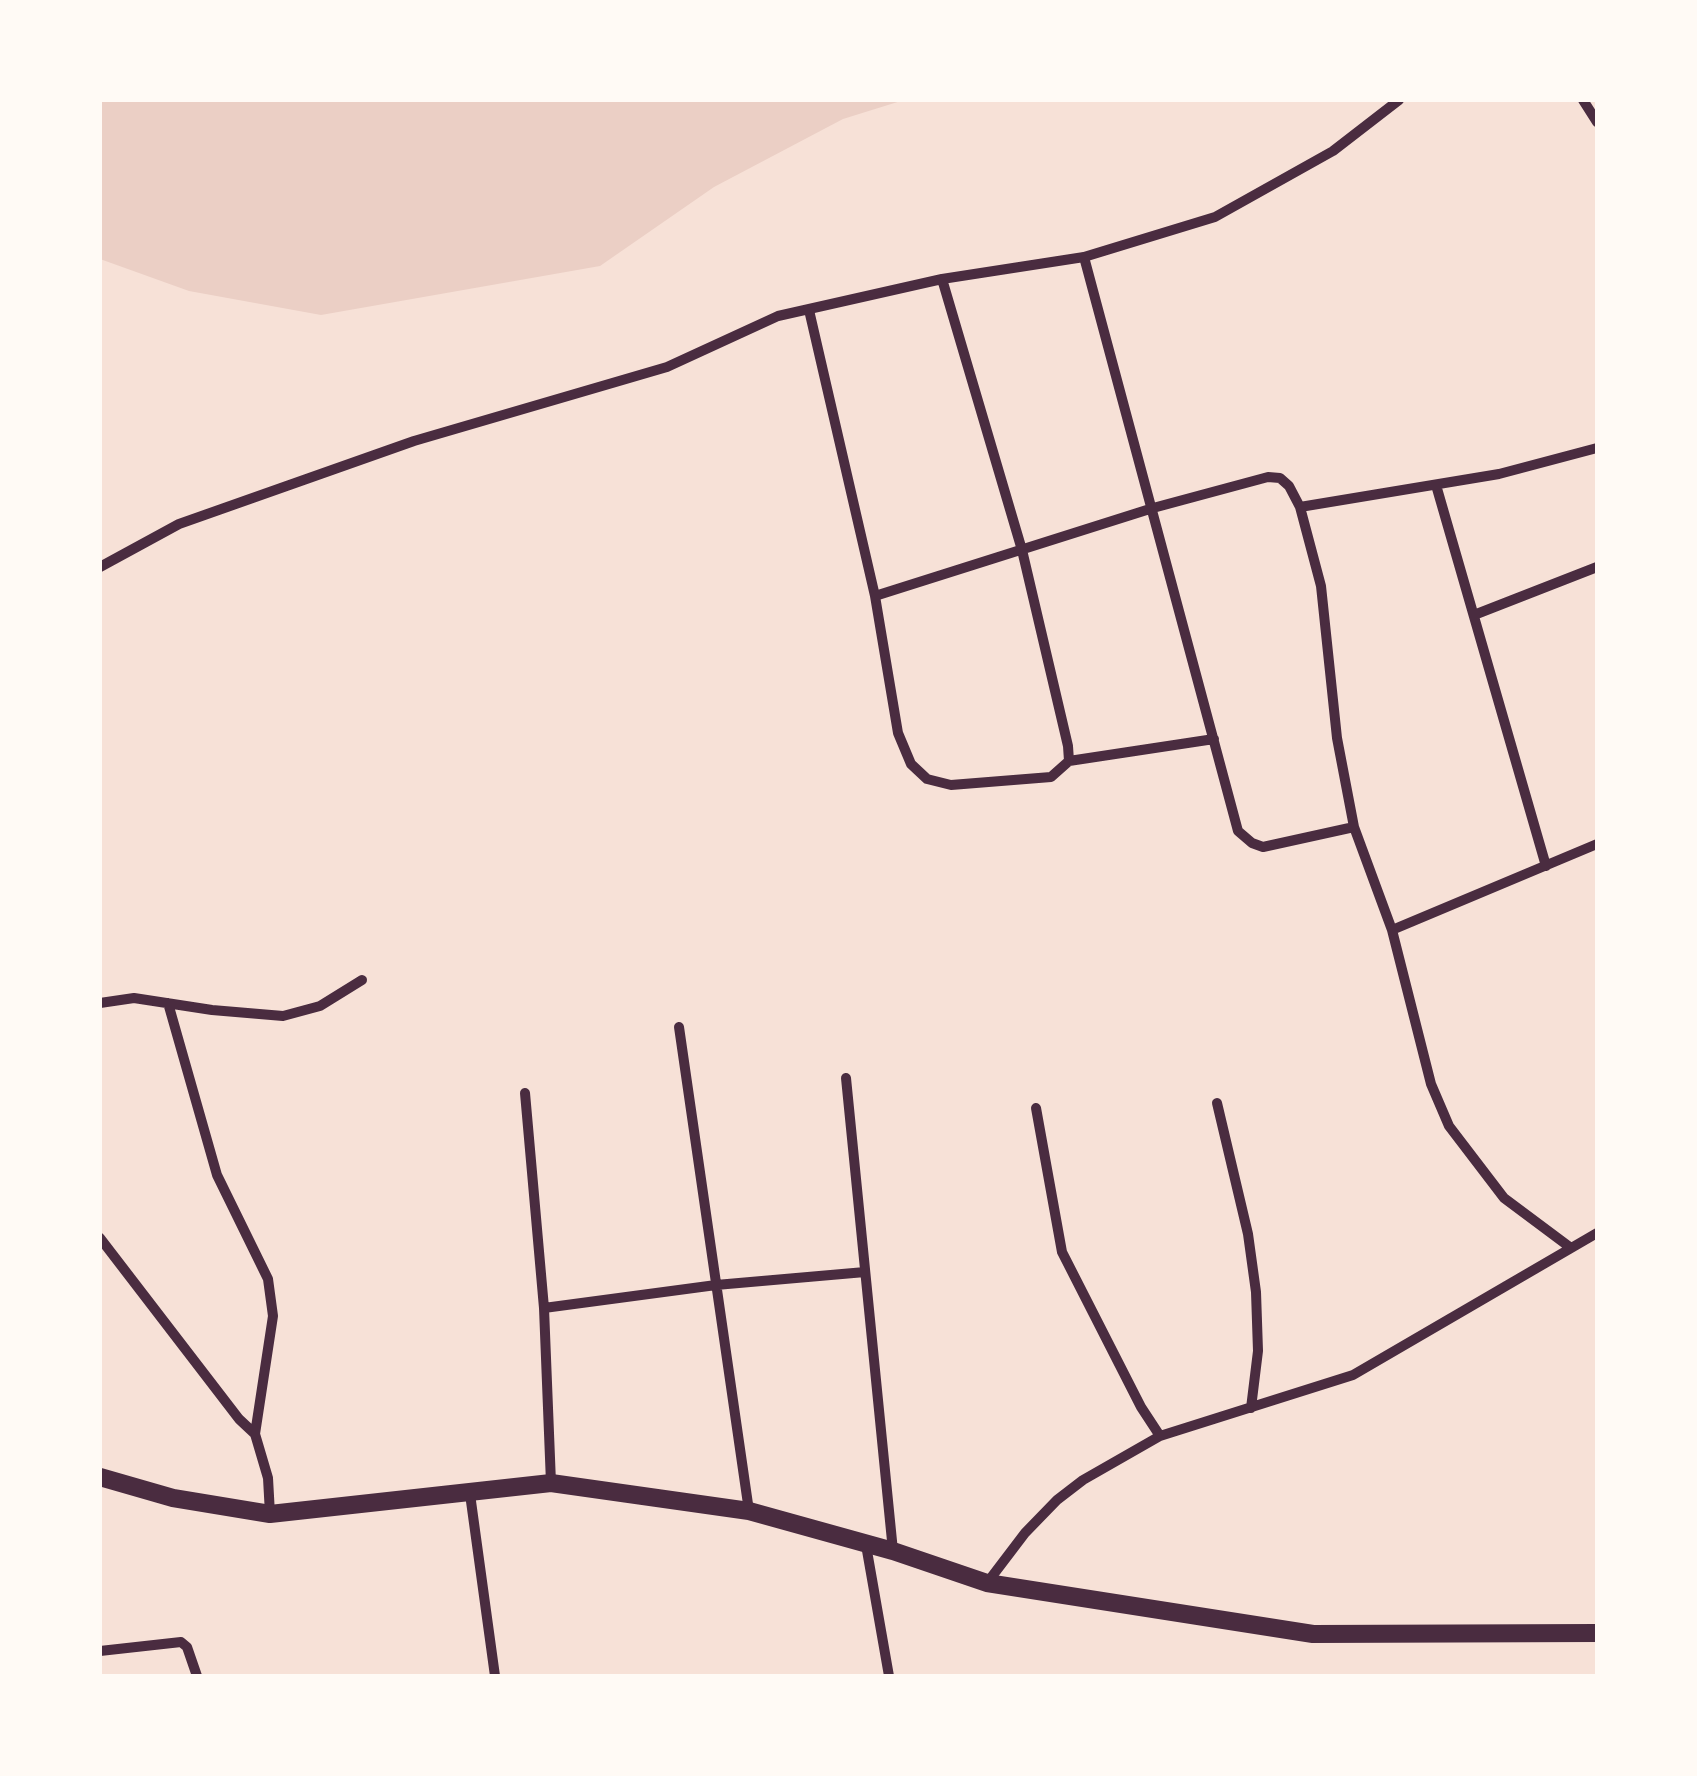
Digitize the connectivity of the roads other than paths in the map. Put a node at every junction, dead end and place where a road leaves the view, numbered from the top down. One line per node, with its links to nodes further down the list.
1 (1399, 100): 4 (street)
2 (1582, 100): 3 (street)
3 (1597, 122)
4 (1084, 257): 5 (street); 10 (street)
5 (942, 279): 6 (street); 11 (street)
6 (808, 310): 13 (street); 14 (street)
7 (1597, 448): 8 (street)
8 (1436, 484): 9 (street); 15 (street)
9 (1300, 507): 10 (street); 18 (street)
10 (1152, 508): 11 (street); 16 (street)
11 (1022, 550): 14 (street); 17 (street)
12 (1597, 567): 15 (street)
13 (100, 568)
14 (875, 596): 17 (street)
15 (1474, 615): 20 (street)
16 (1214, 739): 17 (street); 18 (street)
17 (1069, 762)
18 (1354, 827): 21 (street)
19 (1597, 844): 20 (street)
20 (1546, 866): 21 (street)
21 (1392, 930): 32 (street)
22 (362, 980): 24 (street)
23 (100, 1003): 24 (street)
24 (168, 1003): 37 (street)
25 (679, 1027): 34 (street)
26 (846, 1078): 33 (street)
27 (526, 1093): 35 (street)
28 (1217, 1103): 36 (street)
29 (1036, 1108): 38 (street)
30 (1597, 1232): 32 (street)
31 (100, 1238): 37 (street)
32 (1571, 1248): 36 (street)
33 (865, 1272): 34 (street); 45 (street)
34 (716, 1285): 35 (street); 42 (street)
35 (544, 1308): 40 (street)
36 (1250, 1408): 38 (street)
37 (255, 1434): 43 (street)
38 (1160, 1436): 46 (street)
39 (100, 1478): 43 (street)
40 (551, 1483): 41 (street); 42 (street)
41 (470, 1494): 43 (street); 50 (street)
42 (748, 1510): 44 (street)
43 (270, 1514)
44 (866, 1546): 45 (street); 51 (street)
45 (892, 1552): 46 (street)
46 (987, 1583): 47 (street)
47 (1597, 1633)
48 (100, 1652): 49 (street)
49 (197, 1676)
50 (495, 1676)
51 (889, 1676)

